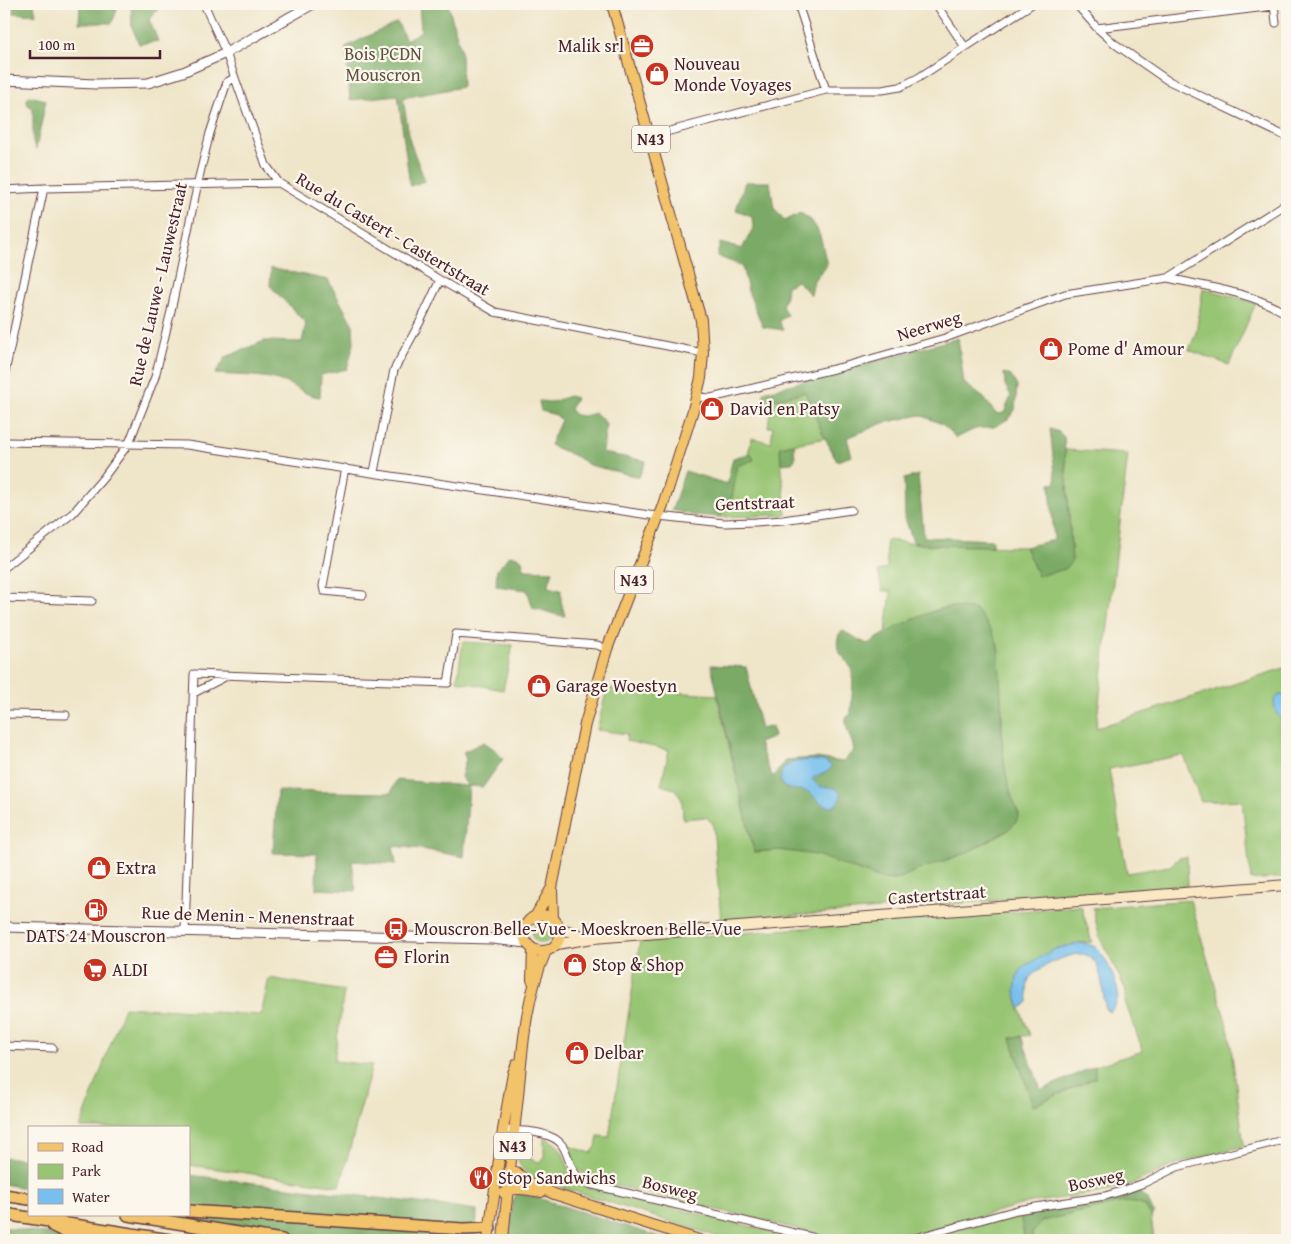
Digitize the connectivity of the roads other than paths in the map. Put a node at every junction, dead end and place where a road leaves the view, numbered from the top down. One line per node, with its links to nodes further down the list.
1 (204, 4): 12 (street)
2 (313, 4): 12 (street)
3 (612, 4): 16 (main road, N43)
4 (798, 4): 15 (street)
5 (936, 4): 11 (street)
6 (1032, 4): 11 (street)
7 (1076, 4): 10 (street)
8 (1274, 5): 9 (street); 10 (street)
9 (1276, 23)
10 (1097, 28): 17 (street)
11 (964, 47): 15 (street)
12 (226, 53): 13 (street); 14 (street)
13 (234, 78): 18 (street); 19 (street, Rue de Lauwe - Lauwestraat)
14 (4, 80)
15 (826, 90): 16 (street)
16 (651, 136): 26 (main road, N43)
17 (1287, 137)
18 (279, 183): 19 (street, Rue du Castert - Castertstraat); 24 (street, Rue du Castert - Castertstraat)
19 (198, 184): 20 (street, Rue du Castert - Castertstraat); 30 (street, Rue de Lauwe - Lauwestraat)
20 (44, 188): 21 (street, Rue du Castert - Castertstraat); 27 (street)
21 (4, 190)
22 (1287, 203): 23 (street, Neerweg)
23 (1168, 278): 25 (street, Neerweg); 28 (street, Neerweg)
24 (440, 280): 26 (street, Rue du Castert - Castertstraat); 32 (street)
25 (1287, 314)
26 (703, 353): 28 (main road, N43)
27 (4, 377)
28 (697, 397): 34 (main road, N43)
29 (4, 442): 30 (street, Gentstraat)
30 (129, 443): 31 (street, Gentstraat); 35 (street, Rue de Lauwe - Lauwestraat)
31 (345, 468): 32 (street, Gentstraat); 36 (street)
32 (374, 472): 34 (street, Gentstraat)
33 (851, 510): 34 (street, Gentstraat)
34 (659, 516): 39 (main road, N43)
35 (4, 568)
36 (363, 595)
37 (4, 598): 38 (street)
38 (92, 601)
39 (607, 649): 40 (street); 45 (main road, N43)
40 (227, 676): 41 (street); 41 (street)
41 (194, 693): 51 (street)
42 (4, 714): 43 (street)
43 (66, 715)
44 (1287, 885): 52 (main road, Castertstraat)
45 (552, 888): 46 (main road, N43); 47 (main road, N43)
46 (535, 917): 47 (main road); 48 (main road, N43)
47 (553, 919): 50 (main road)
48 (526, 926): 53 (street, Rue de Menin - Menenstraat); 55 (main road, N43)
49 (4, 927): 51 (street, Rue de Menin - Menenstraat)
50 (559, 928): 52 (main road, Castertstraat); 54 (main road)
51 (185, 931): 53 (street, Rue de Menin - Menenstraat)
52 (589, 938): 54 (main road, Castertstraat)
53 (492, 939): 55 (street, Rue de Menin - Menenstraat)
54 (557, 944): 56 (main road)
55 (530, 946): 56 (main road); 57 (main road, N43)
56 (546, 951): 57 (main road, N43)
57 (532, 989): 60 (main road, N43)
58 (4, 1046): 59 (street)
59 (53, 1048)
60 (521, 1053): 61 (main road, N43); 62 (main road, N43)
61 (503, 1130): 62 (street, Bosweg); 69 (main road, N43)
62 (514, 1131): 64 (main road, N43); 79 (street, Bosweg)
63 (1287, 1139): 80 (street, Bosweg)
64 (511, 1172): 65 (main road, N43); 66 (main road)
65 (508, 1190): 66 (main road); 69 (main road); 74 (main road, N43)
66 (554, 1194): 78 (main road)
67 (4, 1195): 68 (highway)
68 (28, 1199)
69 (494, 1204): 74 (main road, N43)
70 (190, 1211): 74 (highway)
71 (4, 1214): 73 (highway)
72 (134, 1216): 77 (highway)
73 (38, 1219): 75 (highway); 76 (highway)
74 (495, 1238)
75 (101, 1240)
76 (170, 1240)
77 (282, 1240)
78 (699, 1240)
79 (824, 1240)
80 (908, 1240)

